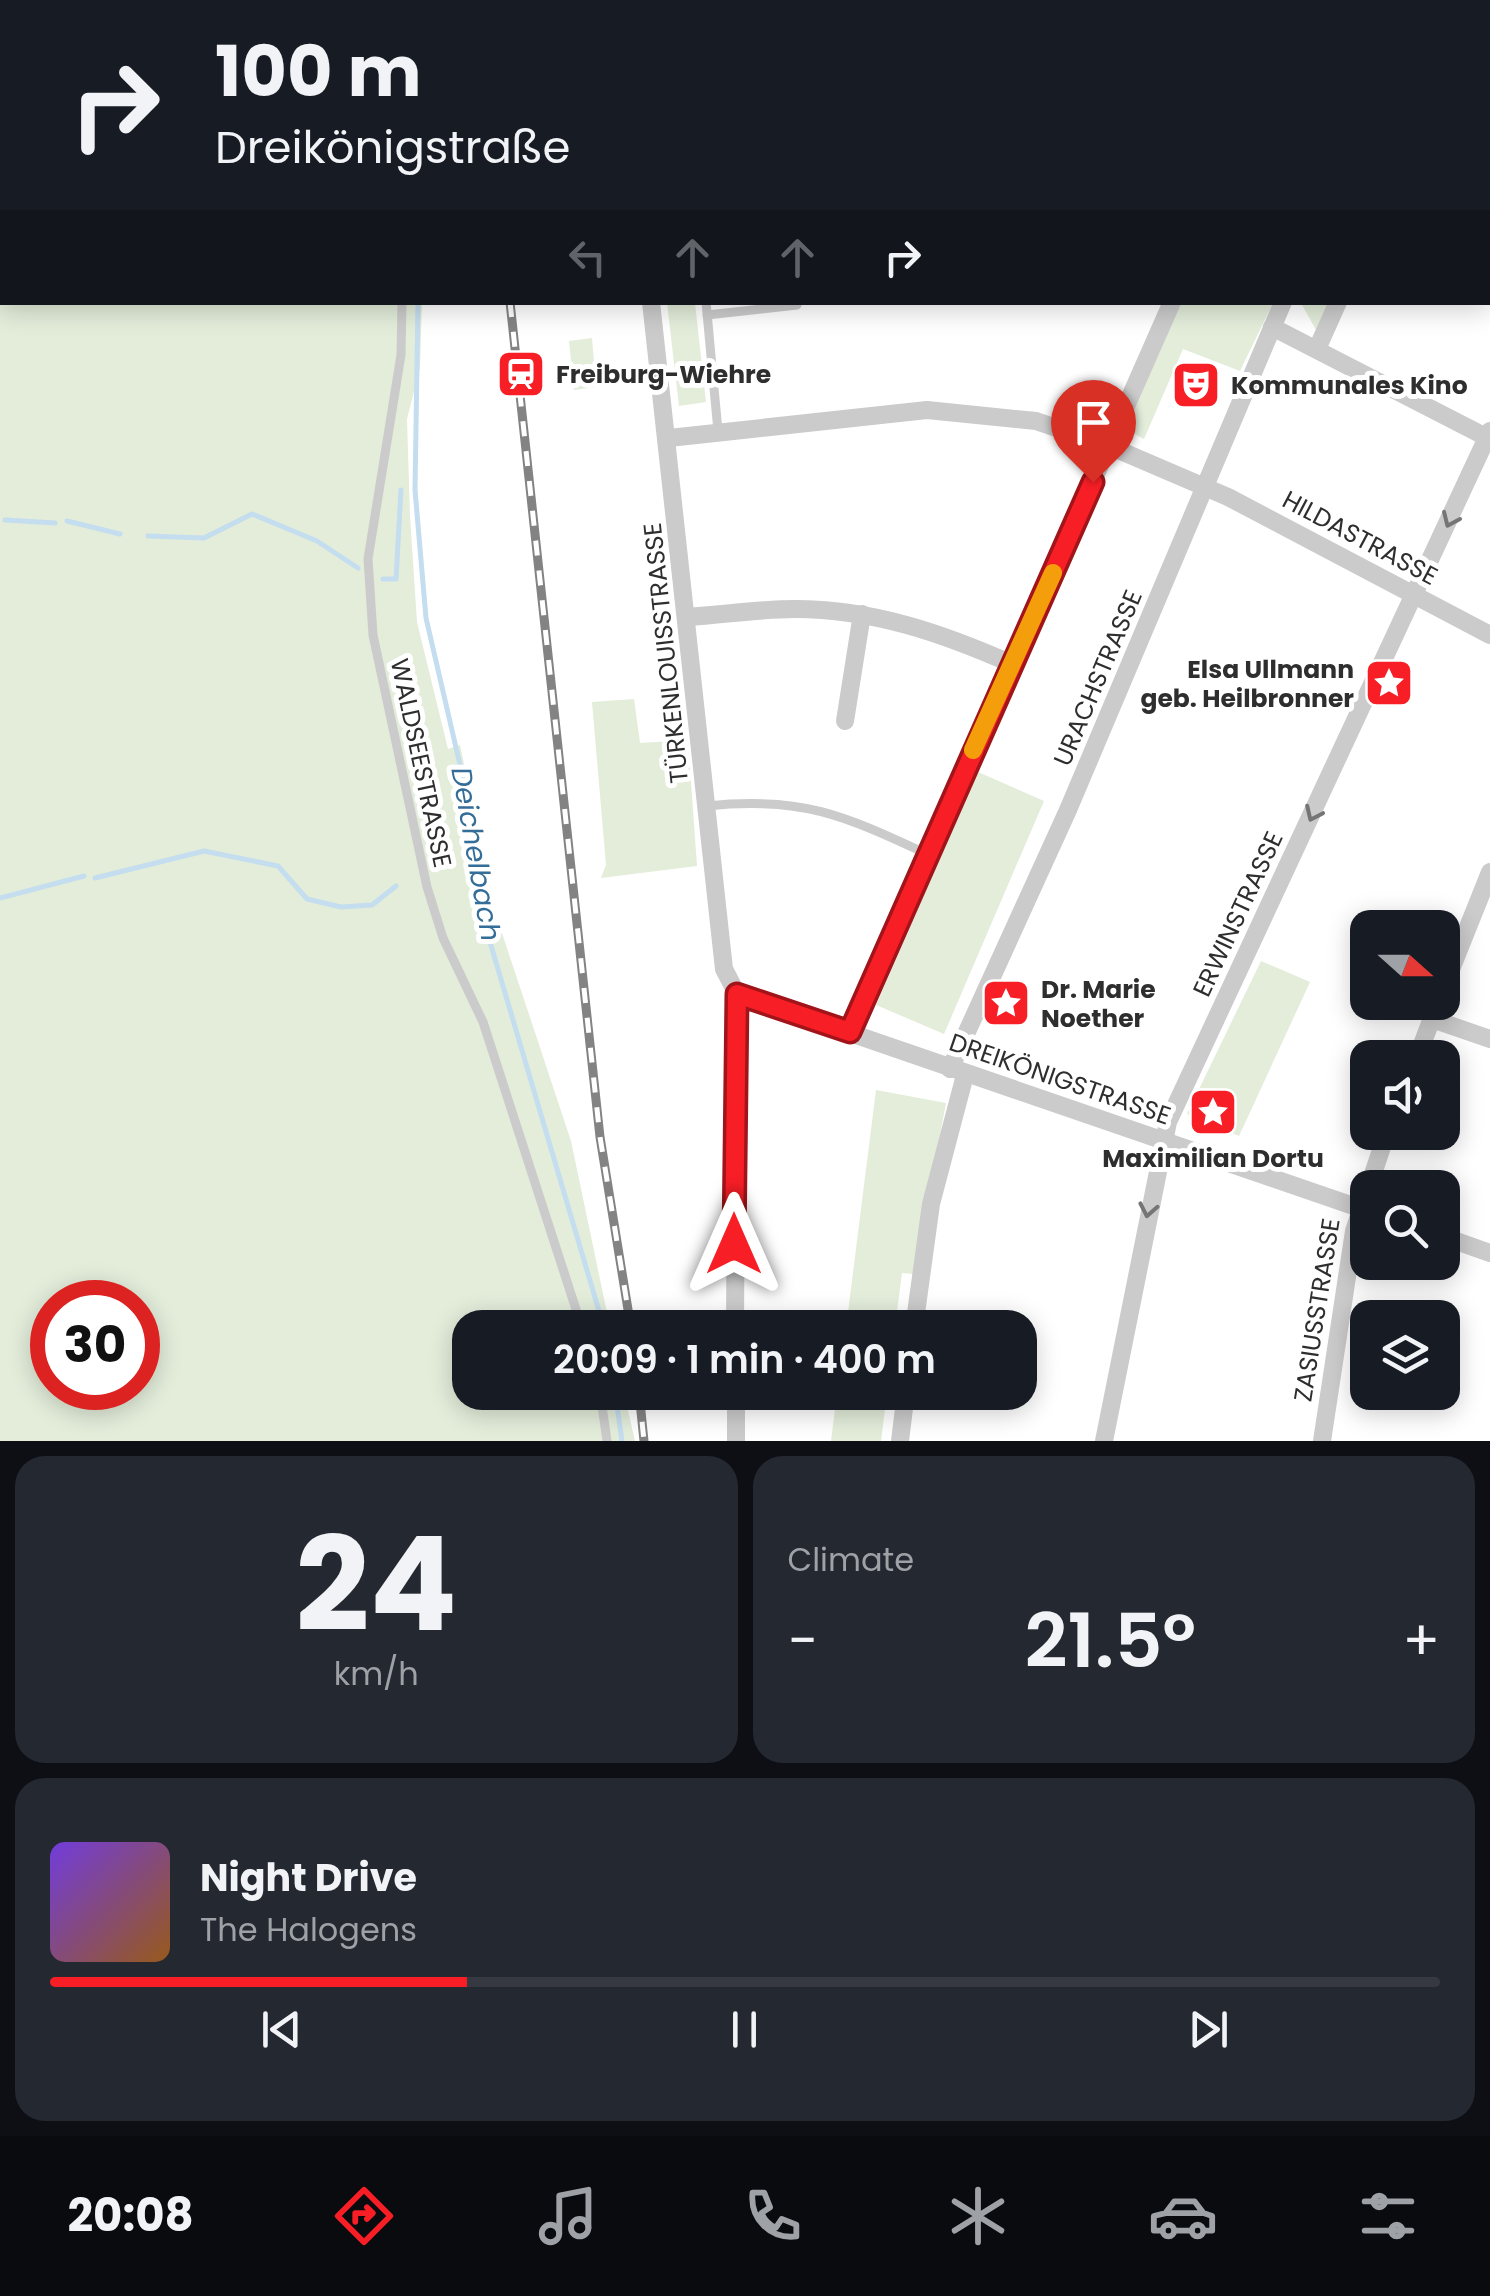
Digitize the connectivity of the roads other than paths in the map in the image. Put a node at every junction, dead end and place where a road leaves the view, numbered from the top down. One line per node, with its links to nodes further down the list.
1 (402, 305): 36 (lane, WALDSEESTRASSE)
2 (651, 305): 13 (street, TÜRKENLOUISSTRASSE)
3 (706, 305): 8 (lane)
4 (797, 305): 8 (lane)
5 (1171, 305): 14 (street)
6 (1282, 305): 9 (street, URACHSTRASSE)
7 (1337, 305): 10 (street)
8 (707, 314): 11 (lane)
9 (1272, 327): 10 (street); 15 (street, URACHSTRASSE)
10 (1316, 349): 12 (street)
11 (718, 431): 13 (street, HILDASTRASSE); 14 (street, HILDASTRASSE)
12 (1489, 436): 16 (street, ERWINSTRASSE, one-way to 16)
13 (668, 438): 18 (street, TÜRKENLOUISSTRASSE)
14 (1109, 446): 15 (street, HILDASTRASSE); 20 (street)
15 (1205, 488): 16 (street, HILDASTRASSE); 30 (street, URACHSTRASSE)
16 (1416, 596): 19 (street, HILDASTRASSE); 31 (street, ERWINSTRASSE, one-way to 31)
17 (862, 614): 18 (street); 20 (street); 21 (street)
18 (687, 617): 22 (street, TÜRKENLOUISSTRASSE)
19 (1490, 635)
20 (1012, 664): 23 (street)
21 (845, 721)
22 (707, 806): 23 (lane); 26 (street, TÜRKENLOUISSTRASSE)
23 (928, 854): 28 (street)
24 (1490, 872): 25 (street)
25 (1460, 947)
26 (737, 994): 28 (street, DREIKÖNIGSTRASSE); 37 (street, TÜRKENLOUISSTRASSE)
27 (1453, 1020): 29 (street)
28 (850, 1032): 30 (street, DREIKÖNIGSTRASSE)
29 (1490, 1038)
30 (958, 1072): 31 (street, DREIKÖNIGSTRASSE); 38 (street, URACHSTRASSE)
31 (1162, 1140): 32 (street, DREIKÖNIGSTRASSE); 45 (street, ERWINSTRASSE, one-way to 45)
32 (1350, 1205)
33 (1460, 1242): 34 (street)
34 (1490, 1252)
35 (1351, 1280): 46 (street, ZASIUSSTRASSE)
36 (576, 1310)
37 (735, 1310)
38 (917, 1310)
39 (602, 1410): 42 (lane)
40 (736, 1410): 43 (street)
41 (904, 1410): 44 (street)
42 (606, 1441)
43 (736, 1441)
44 (900, 1441)
45 (1104, 1441)
46 (1322, 1441)

